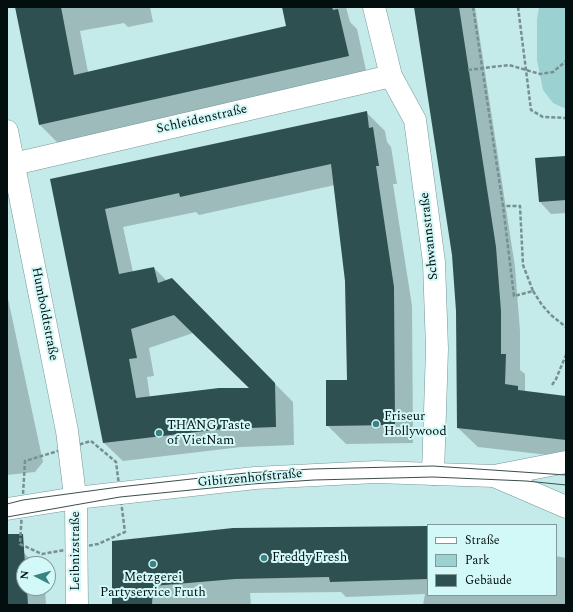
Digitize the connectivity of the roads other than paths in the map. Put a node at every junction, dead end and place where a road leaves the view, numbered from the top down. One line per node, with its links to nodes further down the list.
1 (374, 7): 2 (street, Schwannstraße)
2 (391, 76): 4 (street, Schleidenstraße); 6 (street, Schwannstraße)
3 (7, 132): 4 (street, Humboldtstraße)
4 (14, 164): 8 (street, Humboldtstraße)
5 (566, 462): 7 (street, Gibitzenhofstraße)
6 (433, 474): 7 (street, Gibitzenhofstraße); 8 (street, Gibitzenhofstraße)
7 (494, 476): 9 (street, Gibitzenhofstraße)
8 (76, 498): 10 (street, Gibitzenhofstraße); 11 (street, Leibnizstraße)
9 (566, 507)
10 (7, 509)
11 (76, 605)

